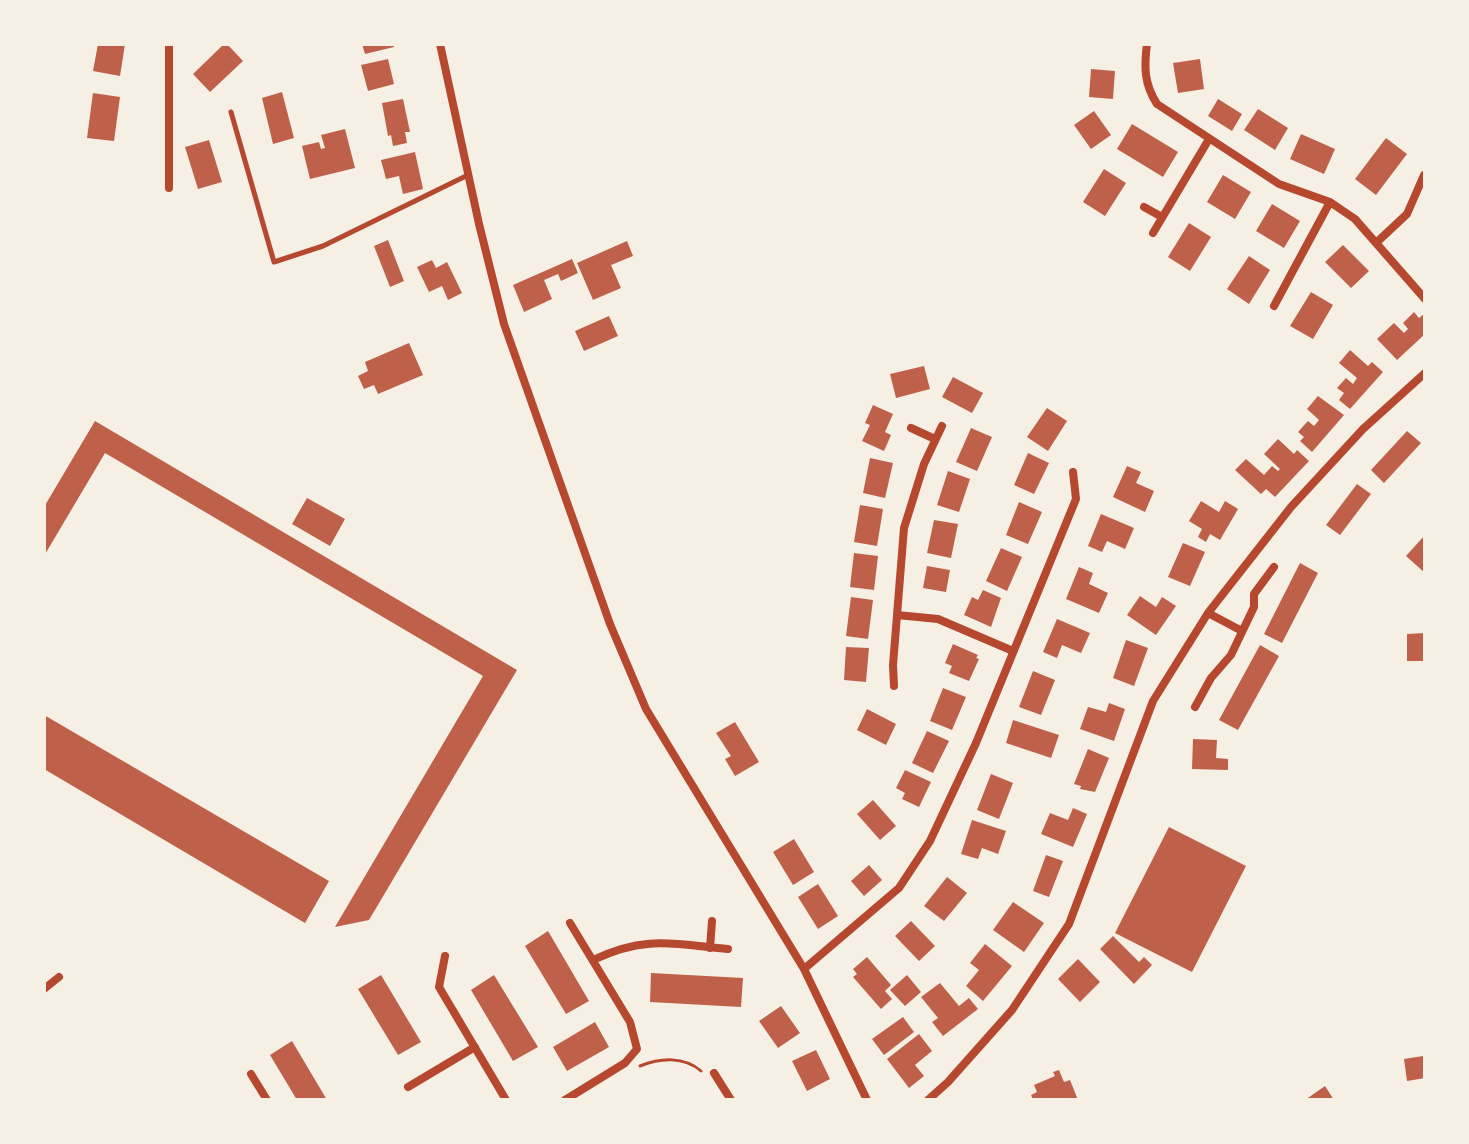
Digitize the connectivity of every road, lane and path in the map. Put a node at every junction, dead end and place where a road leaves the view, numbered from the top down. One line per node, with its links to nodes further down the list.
1 (169, 44): 8 (street)
2 (440, 44): 6 (street)
3 (1147, 44): 5 (street)
4 (231, 112): 6 (lane)
5 (1209, 139): 9 (street); 11 (street)
6 (468, 175): 34 (street)
7 (1424, 175): 13 (street)
8 (169, 188)
9 (1330, 202): 13 (street); 15 (street)
10 (1144, 207): 11 (street)
11 (1162, 217): 12 (street)
12 (1153, 233)
13 (1376, 243): 14 (street)
14 (1425, 299)
15 (1274, 306)
16 (1425, 373): 22 (street)
17 (942, 426): 19 (street)
18 (911, 428): 19 (street)
19 (935, 439): 23 (street)
20 (1073, 472): 25 (street)
21 (1274, 567): 24 (street)
22 (1208, 613): 24 (street); 47 (street)
23 (897, 615): 25 (street); 26 (street)
24 (1242, 631): 27 (street)
25 (1013, 651): 34 (street)
26 (894, 686)
27 (1195, 707)
28 (712, 921): 30 (street)
29 (570, 923): 33 (street)
30 (710, 948): 31 (street); 33 (street)
31 (728, 949)
32 (445, 956): 37 (street)
33 (593, 960): 44 (street)
34 (804, 969): 46 (street)
35 (59, 977): 36 (street)
36 (45, 985)
37 (475, 1047): 41 (street); 43 (street)
38 (640, 1066): 40 (path)
39 (251, 1074): 42 (street)
40 (710, 1074): 45 (street)
41 (408, 1087)
42 (267, 1100)
43 (506, 1100)
44 (565, 1100)
45 (731, 1100)
46 (867, 1100)
47 (928, 1100)

